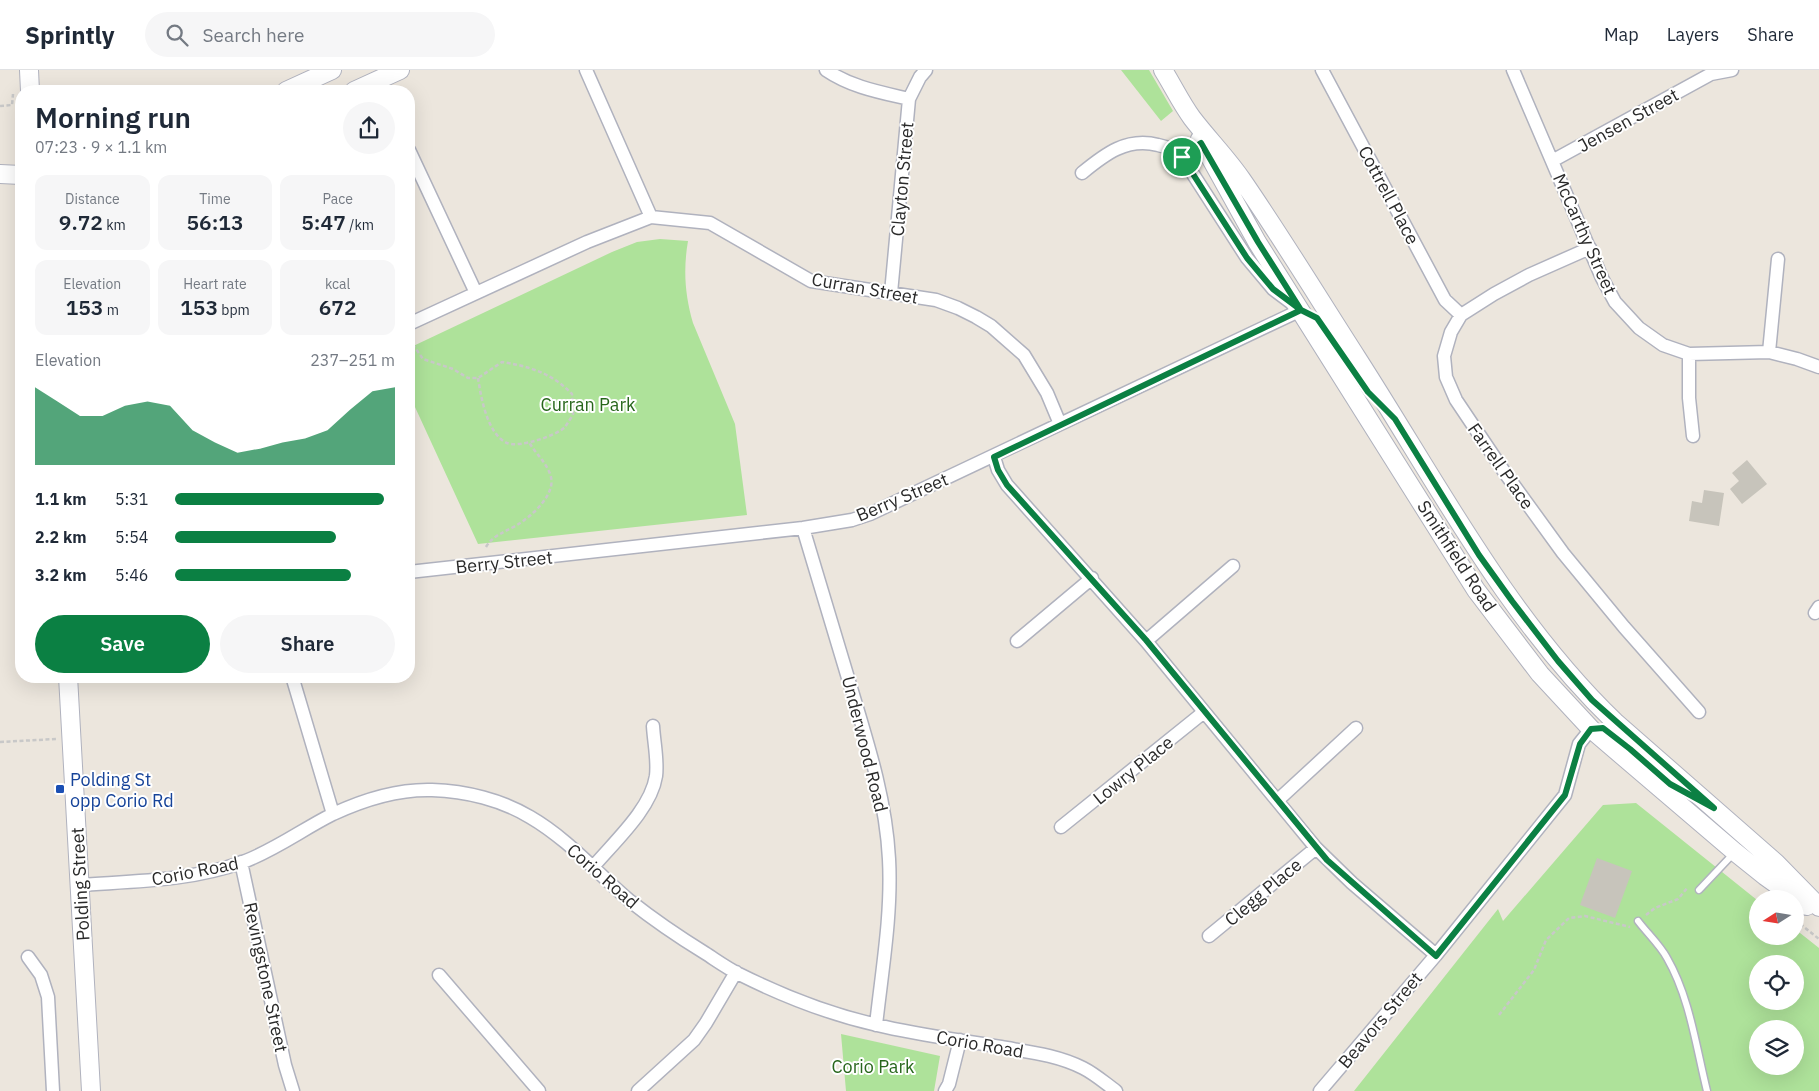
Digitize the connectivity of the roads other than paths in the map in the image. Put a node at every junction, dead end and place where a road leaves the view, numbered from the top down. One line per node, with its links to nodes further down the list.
1 (29, 70): 11 (main road)
2 (332, 70): 12 (main road)
3 (400, 70): 13 (main road)
4 (586, 70): 24 (street)
5 (826, 70): 14 (street)
6 (926, 70): 14 (street, Clayton Street)
7 (1163, 70): 15 (main road, Smithfield Road)
8 (1322, 70): 30 (street, Cottrell Place)
9 (1513, 70): 18 (street, McCarthy Street)
10 (1732, 70): 18 (street, Jensen Street)
11 (23, 85)
12 (299, 85)
13 (367, 85)
14 (909, 99): 28 (street, Clayton Street)
15 (1192, 117): 16 (main road, Smithfield Road); 20 (main road, Smithfield Road)
16 (1201, 143): 17 (street); 29 (main road, Smithfield Road)
17 (1182, 157): 21 (street); 29 (street)
18 (1552, 161): 25 (street, McCarthy Street)
19 (415, 163): 27 (street)
20 (1236, 172): 29 (main road); 35 (main road, Smithfield Road)
21 (1082, 173)
22 (0, 174): 23 (main road)
23 (15, 174)
24 (651, 217): 27 (street, Curran Street); 28 (street, Curran Street)
25 (1590, 248): 30 (street, Farrell Place); 33 (street, McCarthy Street)
26 (1778, 259): 32 (street)
27 (476, 293): 31 (street, Curran Street)
28 (891, 293): 36 (street, Curran Street)
29 (1301, 310): 35 (main road); 36 (street, Berry Street); 52 (main road, Smithfield Road)
30 (1462, 315): 49 (street, Farrell Place)
31 (415, 321)
32 (1769, 352): 33 (street, McCarthy Street); 34 (street, McCarthy Street)
33 (1689, 354): 37 (street)
34 (1819, 367)
35 (1395, 419): 40 (main road, Smithfield Road)
36 (1060, 424): 38 (street, Berry Street)
37 (1693, 436)
38 (994, 457): 39 (street, Berry Street); 43 (street)
39 (803, 528): 42 (street, Berry Street); 71 (street, Underwood Road)
40 (1479, 555): 52 (main road); 54 (main road, Smithfield Road)
41 (1232, 566): 44 (street)
42 (415, 571)
43 (1092, 578): 44 (street); 45 (street)
44 (1146, 640): 48 (street)
45 (1017, 642)
46 (68, 683): 61 (main road, Polding Street)
47 (294, 683): 55 (street)
48 (1204, 712): 53 (street); 56 (street, Lowry Place)
49 (1699, 712)
50 (653, 726): 60 (street)
51 (1356, 728): 53 (street)
52 (1591, 729): 54 (main road); 58 (main road, Smithfield Road); 67 (street, Beavors Street)
53 (1278, 800): 57 (street)
54 (1714, 808): 63 (main road, Smithfield Road)
55 (333, 814): 59 (street, Corio Road); 60 (street, Corio Road)
56 (1061, 827)
57 (1316, 848): 66 (street, Clegg Place); 67 (street)
58 (1734, 852): 62 (lane); 64 (main road, Smithfield Road)
59 (241, 862): 61 (street, Corio Road); 75 (street, Revingstone Street)
60 (593, 866): 69 (street, Corio Road)
61 (80, 885): 74 (main road, Polding Street)
62 (1699, 890)
63 (1819, 907)
64 (1819, 914)
65 (1638, 921): 81 (lane)
66 (1209, 936)
67 (1436, 956): 80 (street, Beavors Street)
68 (28, 957): 73 (street)
69 (736, 972): 71 (street, Corio Road); 77 (street)
70 (439, 975): 76 (street)
71 (876, 1025): 72 (street, Corio Road)
72 (960, 1040): 78 (street); 79 (street, Corio Road)
73 (53, 1091)
74 (91, 1091)
75 (293, 1091)
76 (539, 1091)
77 (638, 1091)
78 (945, 1091)
79 (1116, 1091)
80 (1320, 1091)
81 (1706, 1091)

